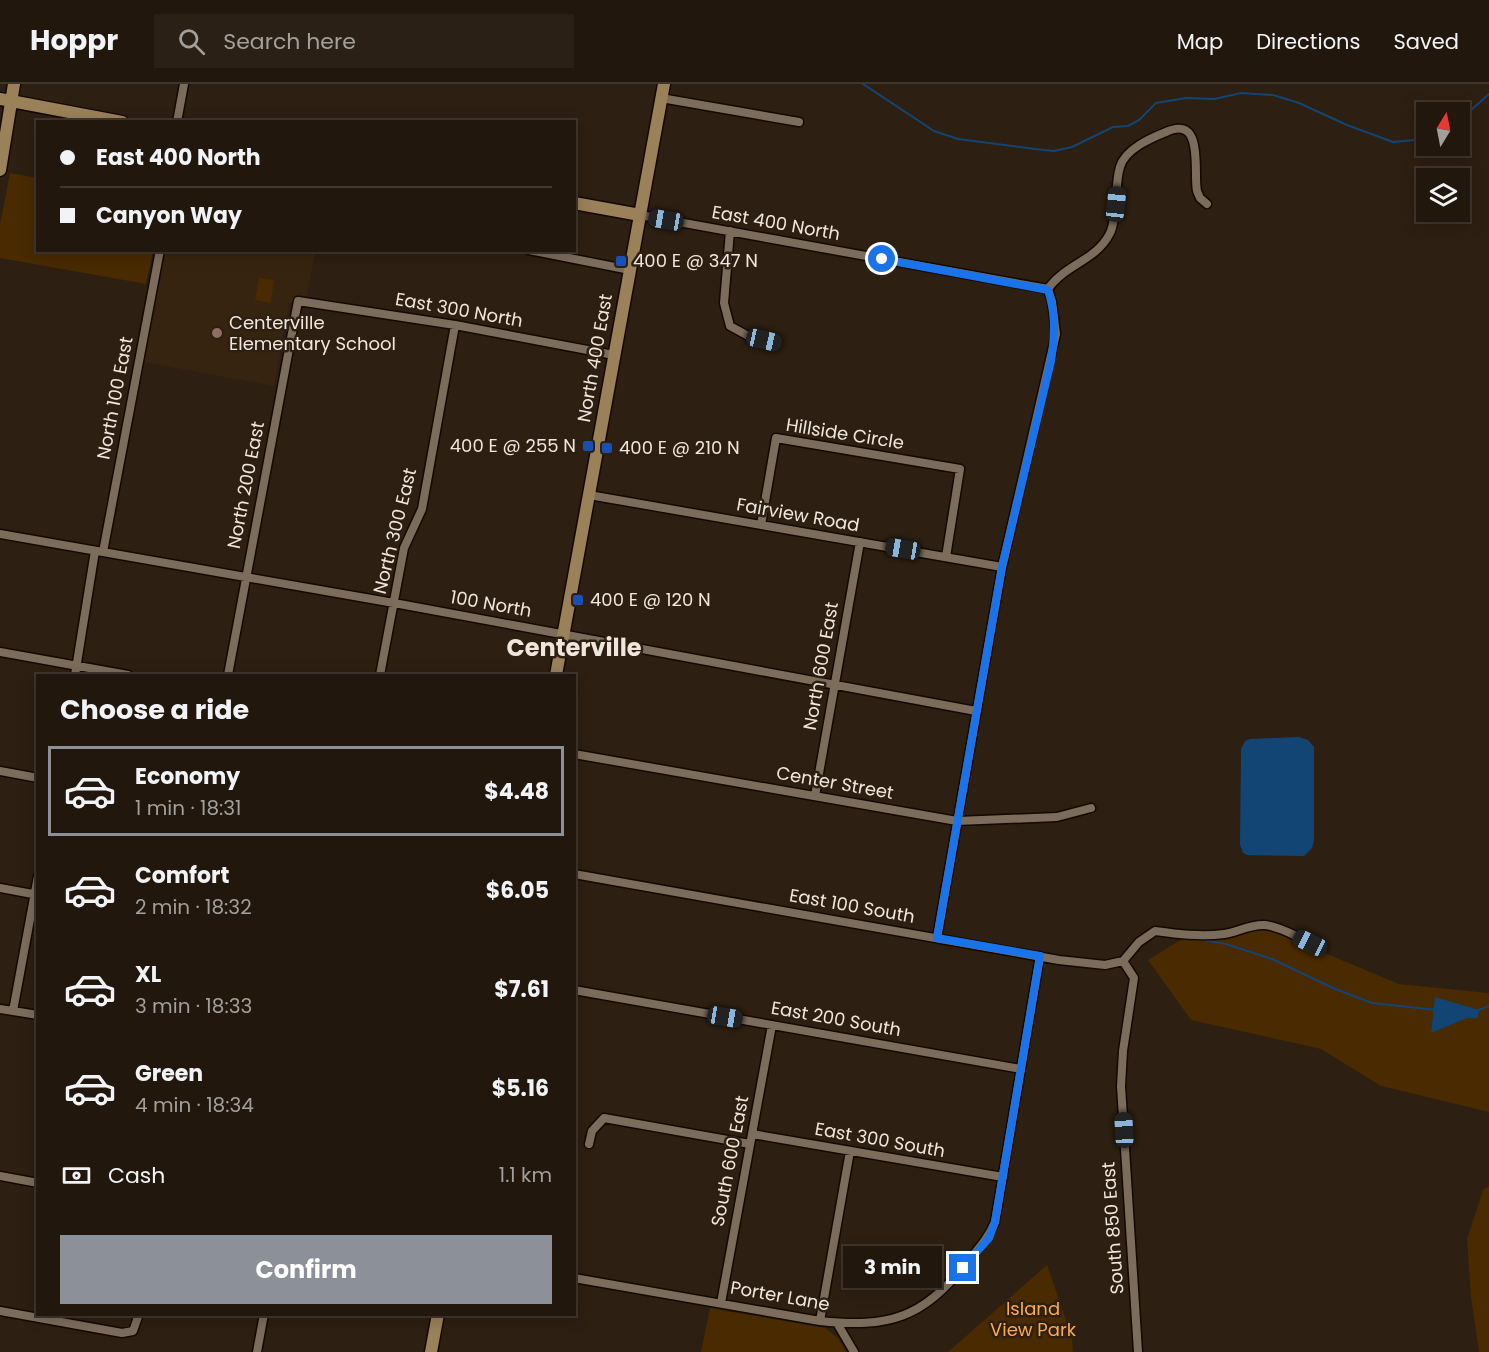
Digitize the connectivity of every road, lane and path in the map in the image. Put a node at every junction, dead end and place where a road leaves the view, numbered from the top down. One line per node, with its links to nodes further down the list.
1 (14, 84): 5 (street)
2 (184, 84): 7 (street)
3 (664, 84): 4 (street, North 400 East)
4 (661, 98): 8 (street); 12 (street, North 400 East)
5 (5, 100): 6 (street); 9 (street)
6 (111, 120)
7 (177, 120)
8 (799, 122)
9 (0, 170)
10 (576, 203): 12 (street)
11 (1208, 204): 17 (street)
12 (640, 215): 13 (street, East 400 North); 16 (street, North 400 East)
13 (730, 231): 17 (street, East 400 North); 20 (street)
14 (160, 252): 26 (street, North 100 East)
15 (539, 252): 16 (street)
16 (630, 270): 21 (street, North 400 East)
17 (1048, 290): 28 (street)
18 (298, 301): 19 (street, East 300 North); 29 (street, North 200 East)
19 (455, 325): 21 (street, East 300 North); 30 (street, North 300 East)
20 (776, 343)
21 (614, 355): 22 (street, North 400 East)
22 (589, 495): 23 (street, Fairview Road); 31 (street, North 400 East)
23 (761, 525): 25 (street, Fairview Road); 27 (street, Hillside Circle)
24 (0, 534): 26 (street, 100 North)
25 (860, 542): 27 (street, Fairview Road); 38 (street, North 600 East)
26 (99, 551): 29 (street, 100 North); 33 (street, North 100 East)
27 (946, 557): 28 (street, Fairview Road)
28 (1002, 567): 39 (street)
29 (245, 577): 30 (street, 100 North); 35 (street, North 200 East)
30 (394, 603): 31 (street, 100 North); 36 (street, North 300 East)
31 (563, 634): 37 (street, North 400 East); 38 (street, 100 North)
32 (0, 652): 33 (street)
33 (76, 670): 34 (street)
34 (118, 674)
35 (228, 674)
36 (380, 674)
37 (556, 674)
38 (835, 684): 39 (street, 100 North); 43 (street, North 600 East)
39 (976, 711): 45 (street)
40 (576, 754): 43 (street, Center Street)
41 (0, 771): 42 (street)
42 (36, 778)
43 (815, 796): 45 (street, Center Street)
44 (1091, 808): 45 (street, Center Street)
45 (957, 821): 49 (street)
46 (576, 874): 49 (street, East 100 South)
47 (0, 888): 48 (street)
48 (36, 894): 55 (street)
49 (937, 938): 51 (street, East 100 South)
50 (1321, 945): 52 (street)
51 (1040, 956): 52 (street, East 100 South); 58 (street, Porter Lane)
52 (1123, 961): 77 (street, South 850 East)
53 (576, 990): 57 (street, East 200 South)
54 (0, 1008): 55 (street)
55 (14, 1011): 56 (street)
56 (36, 1015)
57 (772, 1025): 58 (street, East 200 South); 59 (street, South 600 East)
58 (1021, 1069): 64 (street, Porter Lane)
59 (752, 1134): 61 (street, South 600 East); 62 (street, East 300 South)
60 (589, 1144): 61 (street)
61 (750, 1144): 67 (street, South 600 East)
62 (850, 1151): 64 (street, East 300 South); 72 (street)
63 (0, 1176): 65 (street)
64 (1003, 1177): 73 (street, Porter Lane)
65 (36, 1183)
66 (576, 1278): 67 (street, Porter Lane)
67 (721, 1303): 72 (street, Porter Lane)
68 (0, 1311): 69 (street)
69 (138, 1316)
70 (264, 1316): 74 (street)
71 (438, 1316): 75 (street)
72 (819, 1321): 73 (street, Porter Lane)
73 (837, 1323): 76 (street)
74 (257, 1352)
75 (431, 1352)
76 (854, 1352)
77 (1138, 1352)

